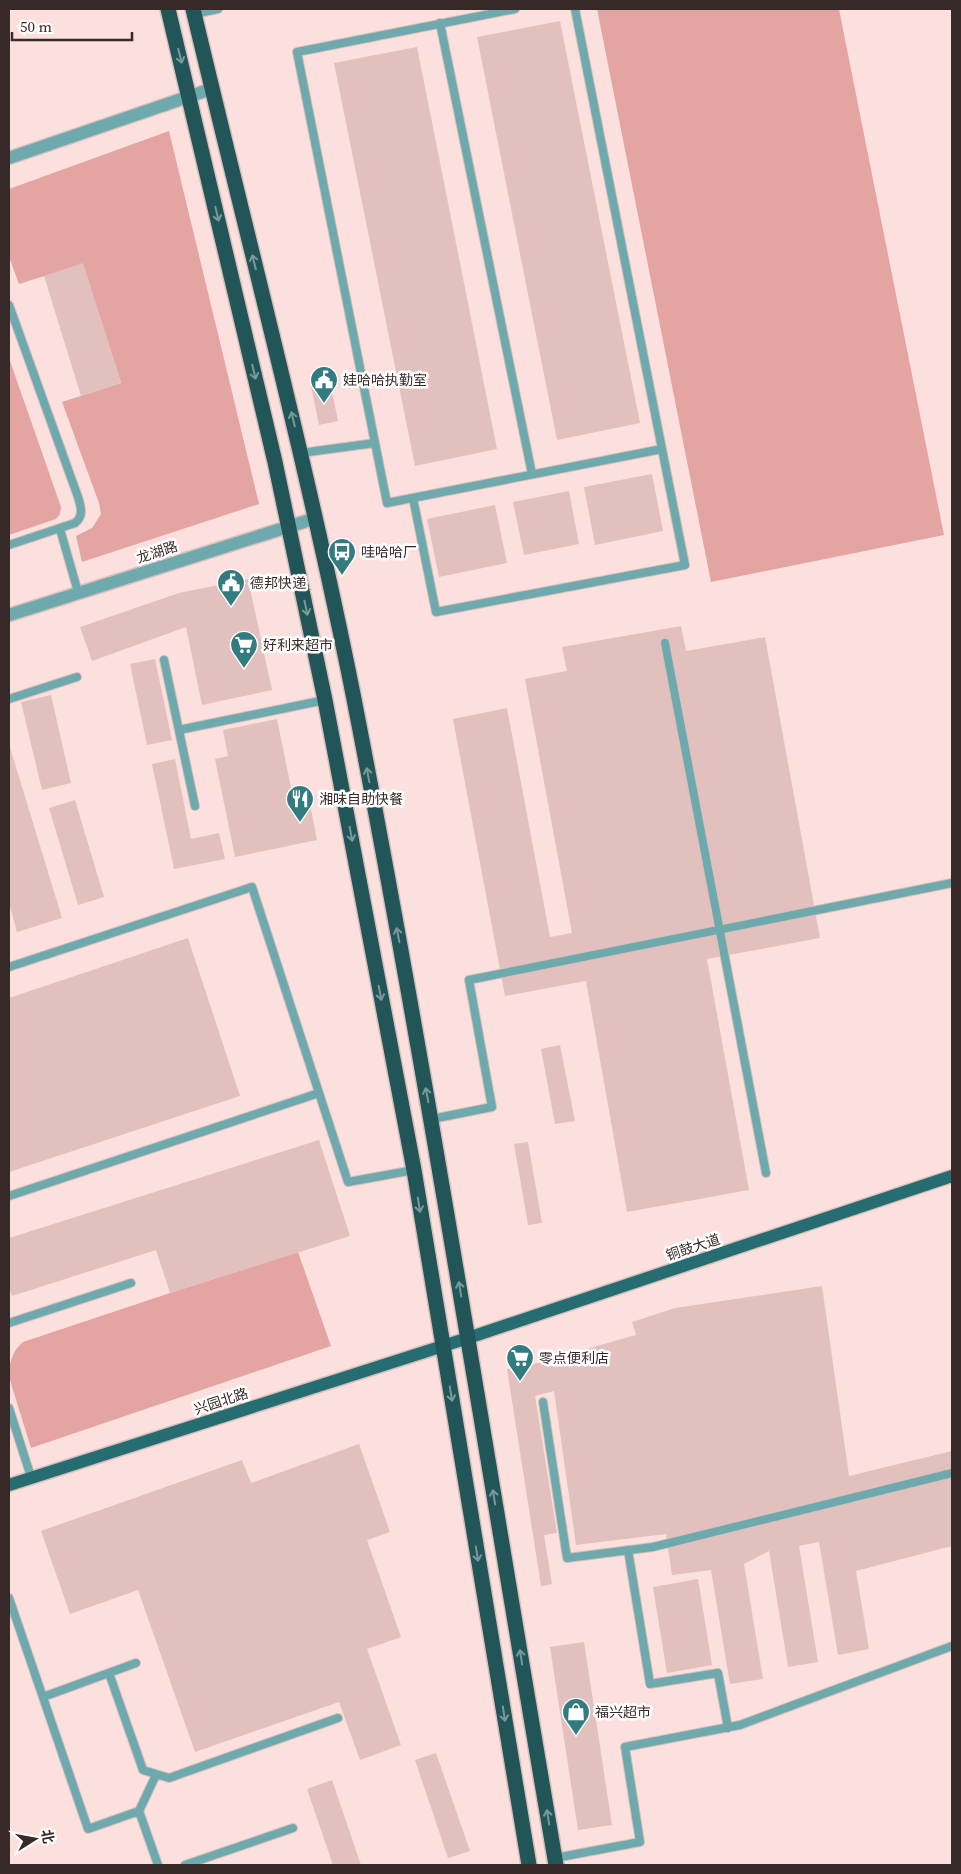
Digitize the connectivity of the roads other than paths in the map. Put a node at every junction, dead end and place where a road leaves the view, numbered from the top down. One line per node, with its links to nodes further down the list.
1 (168, 9): 8 (highway, one-way to 8)
2 (218, 9): 5 (lane)
3 (515, 9): 6 (lane)
4 (575, 9): 12 (lane)
5 (194, 11): 7 (highway)
6 (440, 24): 11 (lane); 14 (lane)
7 (211, 89): 8 (street); 13 (highway, one-way to 7)
8 (190, 96): 9 (street); 17 (highway, one-way to 17)
9 (9, 158)
10 (9, 305): 18 (lane)
11 (374, 442): 13 (lane); 15 (lane)
12 (662, 449): 14 (lane); 15 (lane)
13 (301, 453): 16 (highway)
14 (532, 474): 15 (lane)
15 (414, 498)
16 (316, 518): 17 (street, 龙湖路); 33 (highway, one-way to 16)
17 (289, 526): 20 (street, 龙湖路); 26 (highway, one-way to 26)
18 (60, 529): 19 (lane); 20 (lane)
19 (9, 546)
20 (78, 592): 21 (street, 龙湖路)
21 (9, 615)
22 (665, 643): 30 (lane)
23 (164, 660): 27 (lane)
24 (77, 677): 25 (lane)
25 (9, 699)
26 (325, 700): 27 (lane); 34 (highway, one-way to 34)
27 (179, 730): 28 (lane)
28 (195, 806)
29 (952, 884): 30 (lane)
30 (720, 930): 33 (lane); 35 (lane)
31 (9, 968): 32 (lane)
32 (319, 1093): 34 (lane); 37 (lane)
33 (432, 1119): 40 (highway, one-way to 33)
34 (414, 1170): 41 (highway, one-way to 41)
35 (766, 1173)
36 (952, 1176): 40 (main road, 铜鼓大道)
37 (9, 1196)
38 (131, 1283): 39 (lane)
39 (9, 1323)
40 (468, 1338): 41 (main road, 铜鼓大道); 58 (highway, one-way to 40)
41 (443, 1346): 45 (main road, 兴园北路); 61 (highway, one-way to 61)
42 (543, 1402): 47 (lane)
43 (9, 1408): 45 (lane)
44 (952, 1472): 47 (lane)
45 (31, 1477): 46 (main road, 兴园北路)
46 (9, 1485)
47 (628, 1550): 54 (lane)
48 (9, 1598): 52 (lane)
49 (952, 1646): 54 (lane)
50 (136, 1663): 51 (lane)
51 (109, 1673): 52 (lane); 55 (lane)
52 (43, 1696): 56 (lane)
53 (338, 1718): 55 (lane)
54 (728, 1728): 58 (lane)
55 (156, 1775): 56 (lane)
56 (139, 1811): 59 (lane)
57 (293, 1828): 60 (lane)
58 (555, 1862)
59 (158, 1865)
60 (185, 1865)
61 (529, 1865)

